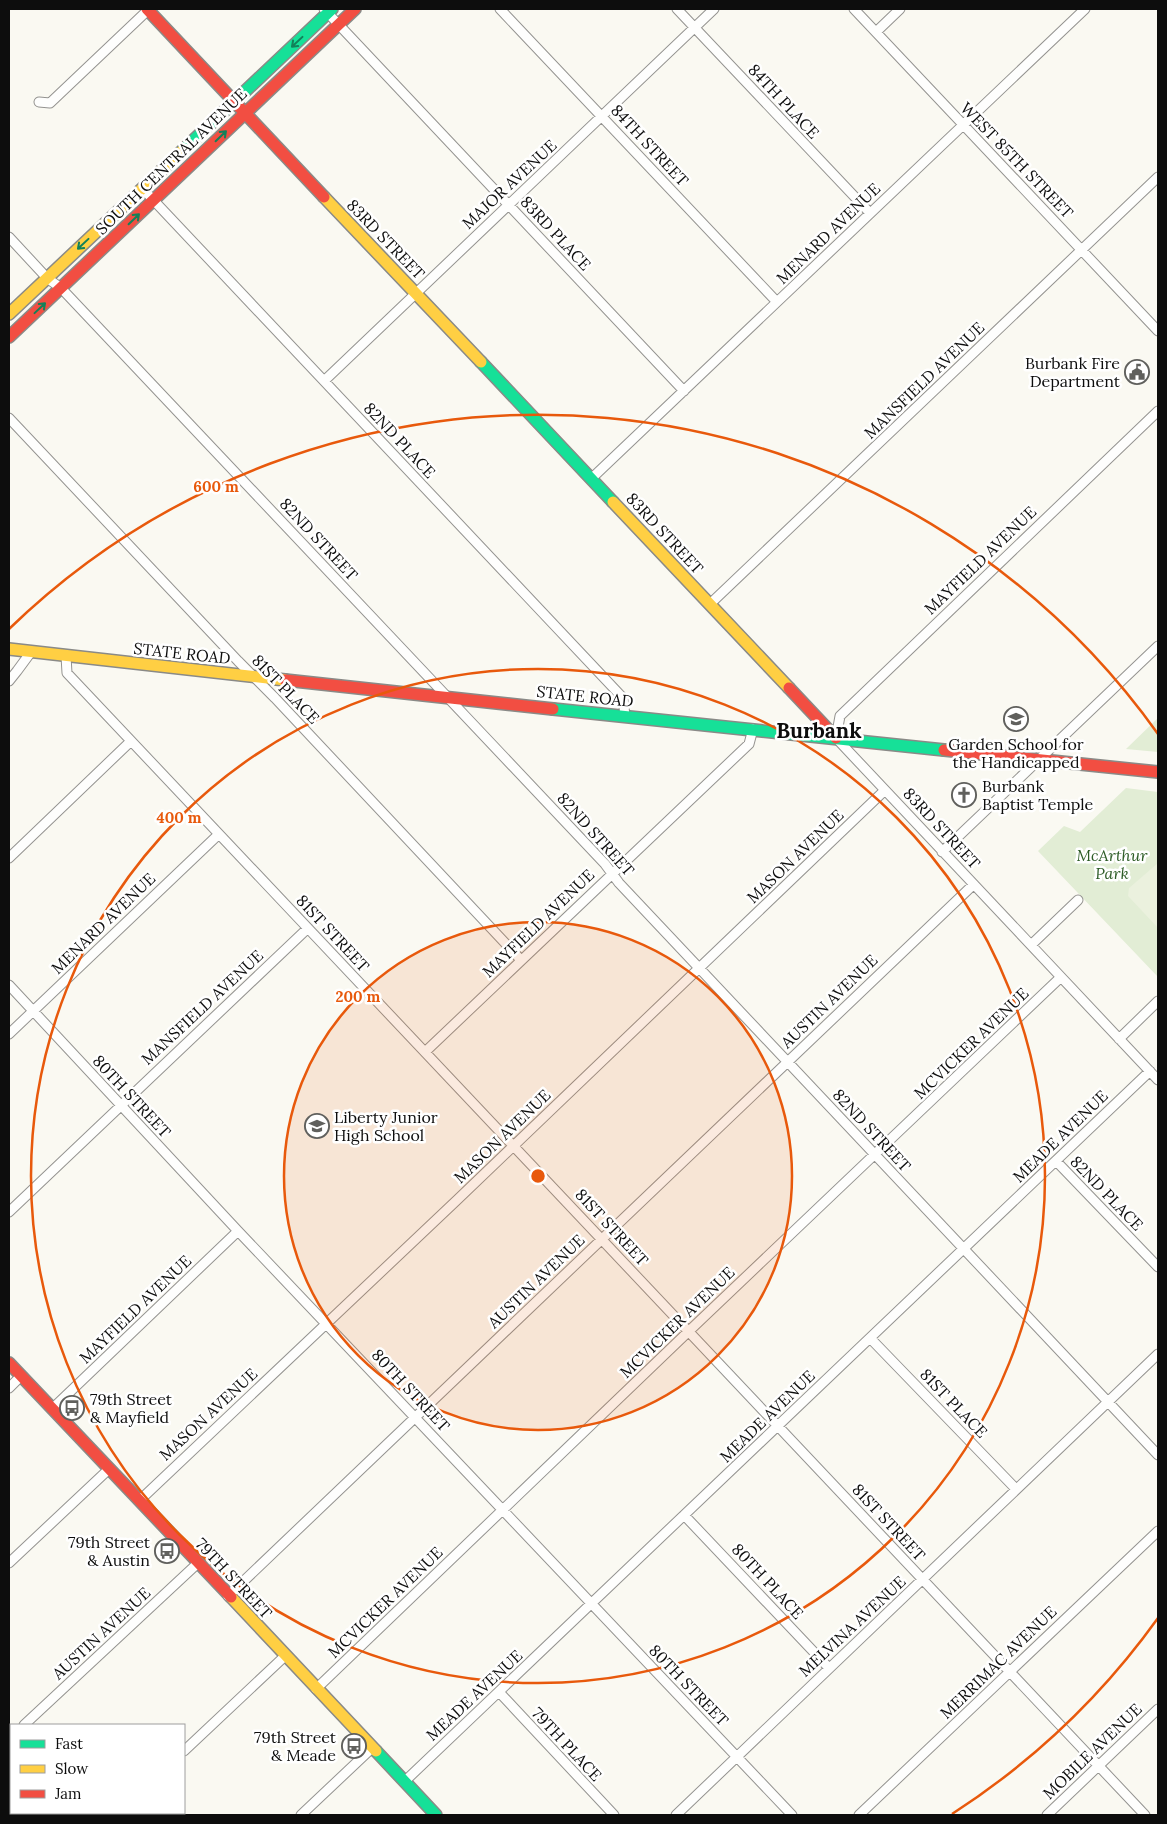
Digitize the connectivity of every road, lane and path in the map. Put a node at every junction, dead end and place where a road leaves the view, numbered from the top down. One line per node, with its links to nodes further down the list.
1 (148, 9): 13 (street); 14 (street, 83RD STREET)
2 (355, 9): 10 (street, SOUTH CENTRAL AVENUE)
3 (500, 9): 16 (street, 84TH STREET)
4 (677, 9): 11 (street, 84TH PLACE)
5 (714, 9): 11 (street, MAJOR AVENUE)
6 (854, 9): 12 (street, WEST 85TH STREET)
7 (900, 9): 12 (street)
8 (1085, 9): 17 (street, MENARD AVENUE)
9 (328, 10): 10 (street, 83RD PLACE); 14 (street, SOUTH CENTRAL AVENUE, one-way to 14)
10 (339, 24): 15 (street, SOUTH CENTRAL AVENUE); 21 (street, 83RD PLACE)
11 (695, 28): 16 (street, MAJOR AVENUE); 22 (street, 84TH PLACE)
12 (876, 32): 17 (street, WEST 85TH STREET)
13 (39, 102)
14 (233, 102): 15 (street, 83RD STREET); 19 (street, SOUTH CENTRAL AVENUE)
15 (244, 114): 20 (street, SOUTH CENTRAL AVENUE, one-way to 15); 27 (street, 83RD STREET)
16 (602, 116): 21 (street, MAJOR AVENUE); 28 (street, 84TH STREET)
17 (963, 125): 22 (street, MENARD AVENUE); 24 (street, WEST 85TH STREET)
18 (1158, 177): 24 (street, MANSFIELD AVENUE)
19 (142, 188): 20 (street, 82ND PLACE); 25 (street, SOUTH CENTRAL AVENUE, one-way to 25)
20 (154, 200): 26 (street, SOUTH CENTRAL AVENUE, one-way to 20); 32 (street, 82ND PLACE)
21 (508, 205): 27 (street, MAJOR AVENUE); 33 (street, 83RD PLACE)
22 (870, 213): 28 (street, MENARD AVENUE)
23 (9, 237): 25 (street, 82ND STREET)
24 (1082, 250): 30 (street, WEST 85TH STREET); 37 (street, MANSFIELD AVENUE)
25 (47, 278): 26 (street, 82ND STREET); 29 (street, SOUTH CENTRAL AVENUE)
26 (61, 288): 31 (street, SOUTH CENTRAL AVENUE, one-way to 26); 44 (street, 82ND STREET)
27 (416, 293): 32 (street, MAJOR AVENUE); 36 (street, 83RD STREET)
28 (777, 302): 33 (street, MENARD AVENUE)
29 (9, 314)
30 (1158, 331)
31 (9, 337)
32 (324, 381): 45 (street, 82ND PLACE)
33 (684, 390): 36 (street, MENARD AVENUE)
34 (1158, 411): 47 (street, MAYFIELD AVENUE)
35 (9, 418): 42 (street, 81ST PLACE)
36 (592, 478): 37 (street, 83RD STREET)
37 (710, 604): 47 (street, 83RD STREET)
38 (1158, 646): 49 (street)
39 (9, 650): 40 (street, STATE ROAD)
40 (30, 652): 41 (street, STATE ROAD); 43 (street)
41 (66, 656): 42 (street, STATE ROAD); 48 (street, 81ST STREET)
42 (255, 677): 44 (street, STATE ROAD); 60 (street, 81ST PLACE)
43 (9, 681)
44 (449, 698): 45 (street, STATE ROAD); 55 (street, 82ND STREET)
45 (625, 716): 46 (street, STATE ROAD)
46 (753, 729): 47 (street, STATE ROAD); 55 (street, MAYFIELD AVENUE)
47 (836, 738): 49 (street, STATE ROAD); 51 (street, 83RD STREET)
48 (131, 741): 52 (street, 81ST STREET); 54 (street)
49 (1039, 760): 50 (street, STATE ROAD); 53 (street)
50 (1158, 772)
51 (884, 791): 53 (street, 83RD STREET); 61 (street, MASON AVENUE)
52 (219, 834): 58 (street, 81ST STREET); 65 (street, MENARD AVENUE)
53 (942, 852): 56 (street, 83RD STREET)
54 (9, 858)
55 (613, 873): 60 (street, MAYFIELD AVENUE); 61 (street, 82ND STREET)
56 (973, 885): 59 (street, 83RD STREET); 69 (street, AUSTIN AVENUE)
57 (1078, 900): 59 (street)
58 (308, 928): 68 (street, 81ST STREET); 72 (street, MANSFIELD AVENUE)
59 (1030, 945): 62 (street, 83RD STREET)
60 (522, 960): 68 (street, MAYFIELD AVENUE)
61 (699, 969): 69 (street, 82ND STREET); 73 (street, MASON AVENUE)
62 (1061, 977): 67 (street, 83RD STREET); 74 (street, MCVICKER AVENUE)
63 (9, 985): 65 (street, 80TH STREET)
64 (1158, 1001): 67 (street)
65 (33, 1011): 66 (street, MENARD AVENUE); 72 (street, 80TH STREET)
66 (9, 1034)
67 (1119, 1038): 70 (street, 83RD STREET)
68 (425, 1052): 73 (street, 81ST STREET)
69 (787, 1062): 74 (street, 82ND STREET); 78 (street, AUSTIN AVENUE)
70 (1150, 1071): 71 (street, 83RD STREET); 75 (street, MEADE AVENUE)
71 (1158, 1080)
72 (120, 1106): 76 (street, MANSFIELD AVENUE); 77 (street, 80TH STREET)
73 (513, 1145): 78 (street, 81ST STREET); 81 (street, MASON AVENUE)
74 (875, 1155): 79 (street, 82ND STREET); 82 (street, MCVICKER AVENUE)
75 (1056, 1161): 79 (street, MEADE AVENUE); 80 (street, 82ND PLACE)
76 (9, 1212)
77 (238, 1231): 81 (street, 80TH STREET); 89 (street, MAYFIELD AVENUE)
78 (602, 1239): 82 (street, 81ST STREET); 90 (street, AUSTIN AVENUE)
79 (964, 1249): 83 (street, MEADE AVENUE); 88 (street, 82ND STREET)
80 (1158, 1267)
81 (327, 1324): 90 (street, 80TH STREET); 95 (street, MASON AVENUE)
82 (689, 1331): 91 (street, 81ST STREET); 96 (street, MCVICKER AVENUE)
83 (870, 1338): 91 (street, MEADE AVENUE); 94 (street, 81ST PLACE)
84 (1158, 1354): 88 (street, MELVINA AVENUE)
85 (9, 1363): 86 (street, 79TH STREET)
86 (21, 1376): 87 (street); 89 (street, 79TH STREET)
87 (9, 1388)
88 (1109, 1401): 92 (street, 82ND STREET); 94 (street, MELVINA AVENUE)
89 (52, 1408): 93 (street, 79TH STREET)
90 (415, 1416): 96 (street, 80TH STREET); 102 (street, AUSTIN AVENUE)
91 (778, 1425): 97 (street, MEADE AVENUE); 101 (street, 81ST STREET)
92 (1158, 1455)
93 (109, 1469): 95 (street, 79TH STREET); 99 (street)
94 (1016, 1489): 101 (street, MELVINA AVENUE)
95 (139, 1500): 100 (street, 79TH STREET)
96 (503, 1510): 103 (street, 80TH STREET); 107 (street, MCVICKER AVENUE)
97 (684, 1515): 103 (street, MEADE AVENUE); 105 (street, 80TH PLACE)
98 (1158, 1531): 106 (street, MERRIMAC AVENUE)
99 (9, 1563)
100 (198, 1563): 102 (street, 79TH STREET); 110 (street, AUSTIN AVENUE)
101 (923, 1580): 105 (street, MELVINA AVENUE); 106 (street, 81ST STREET)
102 (228, 1596): 104 (street, 79TH STREET)
103 (592, 1604): 108 (street, MEADE AVENUE); 113 (street, 80TH STREET)
104 (285, 1656): 107 (street, 79TH STREET); 112 (street)
105 (829, 1668): 113 (street, MELVINA AVENUE)
106 (1010, 1672): 114 (street, 81ST STREET); 121 (street, MERRIMAC AVENUE)
107 (316, 1689): 111 (street, 79TH STREET)
108 (499, 1692): 115 (street, MEADE AVENUE); 118 (street, 79TH PLACE)
109 (1158, 1709): 114 (street, MOBILE AVENUE)
110 (25, 1724)
111 (372, 1748): 115 (street, 79TH STREET); 116 (street)
112 (185, 1750)
113 (737, 1758): 119 (street, MELVINA AVENUE); 120 (street, 80TH STREET)
114 (1099, 1766): 122 (street, MOBILE AVENUE); 123 (street, 81ST STREET)
115 (404, 1782): 117 (street, 79TH STREET)
116 (301, 1815)
117 (436, 1815)
118 (614, 1815)
119 (676, 1815)
120 (792, 1815)
121 (859, 1815)
122 (1047, 1815)
123 (1145, 1815)

